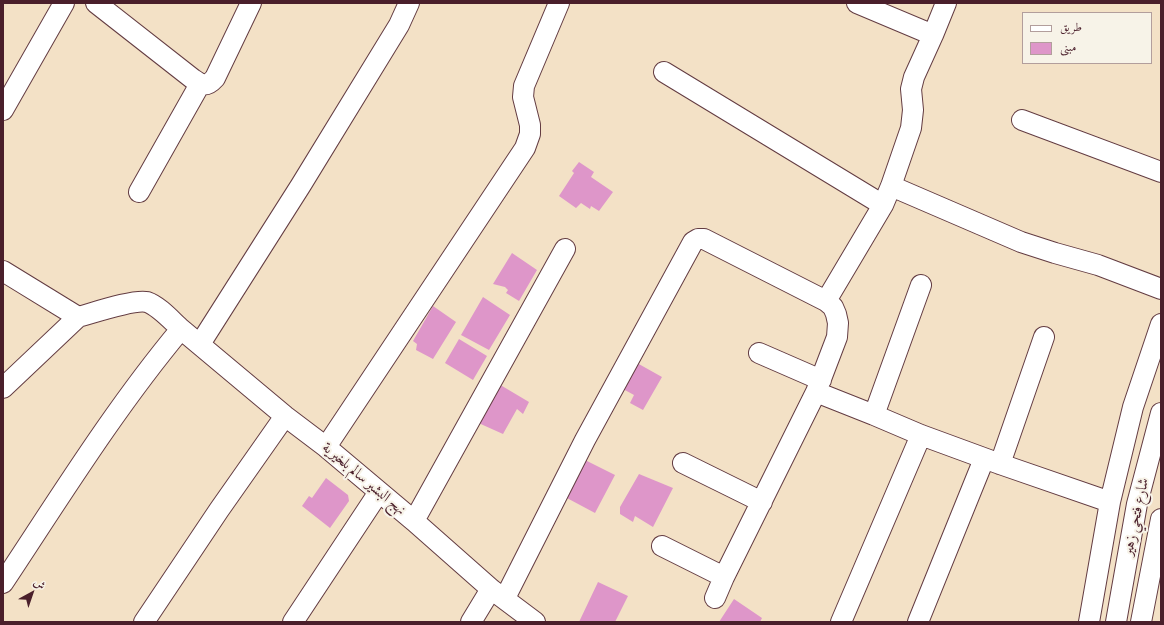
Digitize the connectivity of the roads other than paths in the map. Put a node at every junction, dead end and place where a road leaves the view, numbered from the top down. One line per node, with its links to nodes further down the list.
1 (64, 3): 11 (street)
2 (96, 3): 10 (street)
3 (250, 3): 10 (street)
4 (409, 3): 24 (street)
5 (559, 3): 33 (street)
6 (857, 3): 8 (street)
7 (946, 3): 8 (street)
8 (933, 34): 14 (street)
9 (664, 72): 16 (street)
10 (200, 84): 15 (street)
11 (3, 110)
12 (1022, 120): 13 (street)
13 (1161, 172)
14 (891, 186): 16 (street); 20 (street)
15 (139, 192)
16 (883, 205): 21 (street)
17 (565, 248): 40 (street)
18 (3, 271): 22 (street)
19 (920, 285): 30 (street)
20 (1161, 289)
21 (826, 301): 27 (street); 44 (street)
22 (78, 317): 24 (street, نهج البشير سالم بلخيرية); 28 (street)
23 (1161, 324): 38 (street)
24 (191, 337): 31 (street, نهج البشير سالم بلخيرية); 43 (street)
25 (1044, 337): 34 (street)
26 (759, 353): 27 (street)
27 (818, 386): 30 (street); 37 (street)
28 (3, 388)
29 (1161, 414): 53 (street, شارع فتحي زهير)
30 (874, 415): 32 (street)
31 (285, 416): 33 (street, نهج البشير سالم بلخيرية); 46 (street)
32 (921, 435): 34 (street); 50 (street)
33 (326, 447): 36 (street, نهج البشير سالم بلخيرية)
34 (992, 462): 38 (street); 51 (street)
35 (683, 463): 37 (street)
36 (379, 492): 40 (street, نهج البشير سالم بلخيرية); 47 (street)
37 (762, 502): 42 (street)
38 (1110, 502): 52 (street)
39 (1161, 519): 54 (street, شارع فتحي زهير)
40 (414, 521): 44 (street, نهج البشير سالم بلخيرية)
41 (662, 546): 42 (street)
42 (724, 577): 45 (street)
43 (3, 583)
44 (498, 593): 48 (street); 49 (street, نهج البشير سالم بلخيرية)
45 (715, 598)
46 (144, 622)
47 (293, 622)
48 (471, 622)
49 (535, 622)
50 (841, 622)
51 (918, 622)
52 (1089, 622)
53 (1116, 622)
54 (1141, 622)

